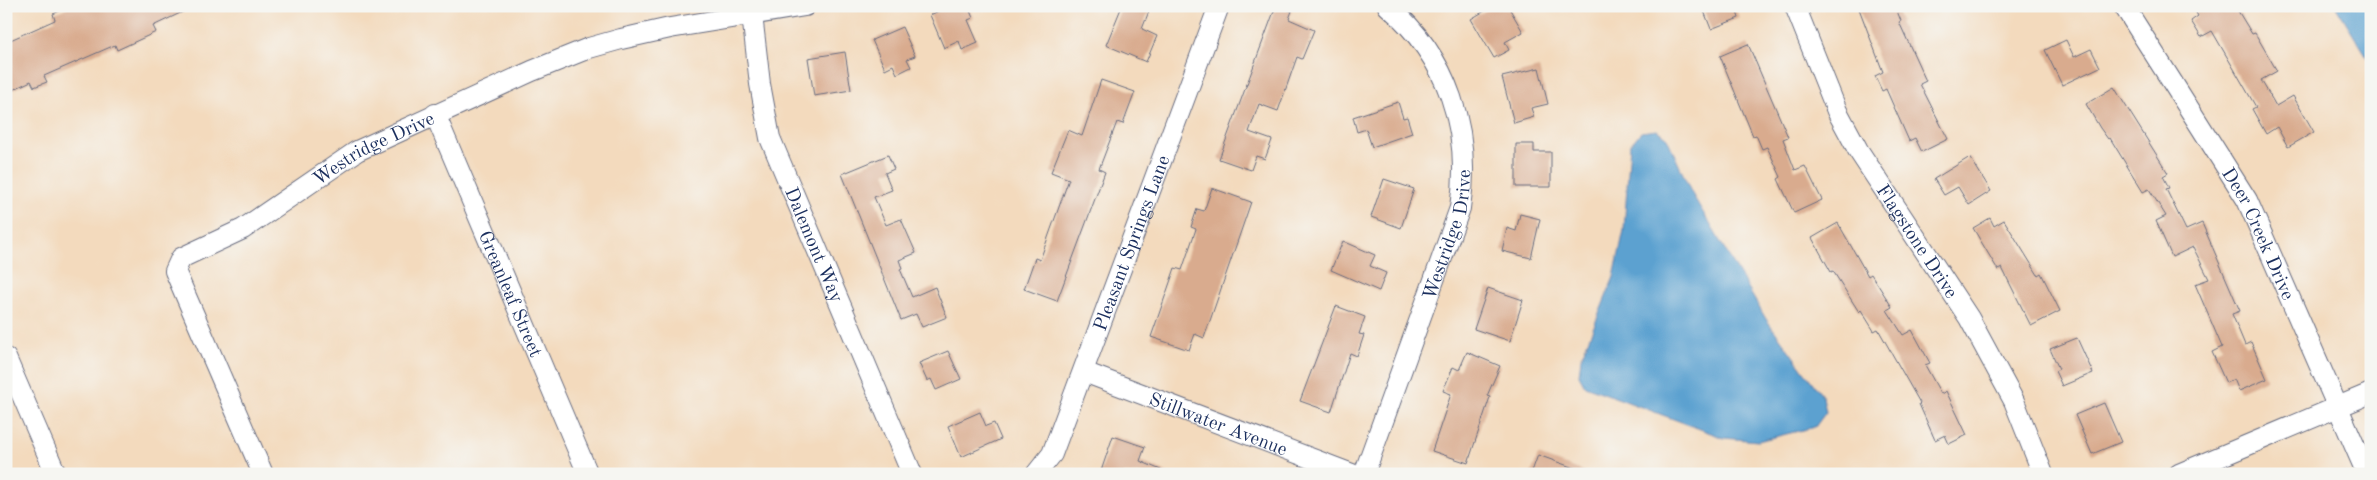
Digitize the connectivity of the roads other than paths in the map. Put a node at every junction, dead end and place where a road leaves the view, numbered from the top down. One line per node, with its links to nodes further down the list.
1 (805, 6): 6 (street, Westridge Drive)
2 (1219, 6): 9 (street, Pleasant Springs Lane)
3 (1388, 6): 18 (street, Westridge Drive)
4 (1795, 6): 19 (street, Flagstone Drive)
5 (2124, 6): 11 (street, Deer Creek Drive)
6 (751, 11): 7 (street, Westridge Drive); 15 (street, Dalemont Way)
7 (436, 114): 13 (street, Westridge Drive); 14 (street, Greanleaf Street)
8 (6, 358): 12 (street)
9 (1084, 372): 16 (street, Pleasant Springs Lane); 17 (street, Stillwater Avenue)
10 (2371, 393): 11 (street)
11 (2339, 407): 20 (street); 21 (street, Deer Creek Drive)
12 (56, 474)
13 (263, 474)
14 (588, 474)
15 (912, 474)
16 (1036, 474)
17 (1352, 474)
18 (1364, 474)
19 (2043, 474)
20 (2179, 474)
21 (2367, 474)

